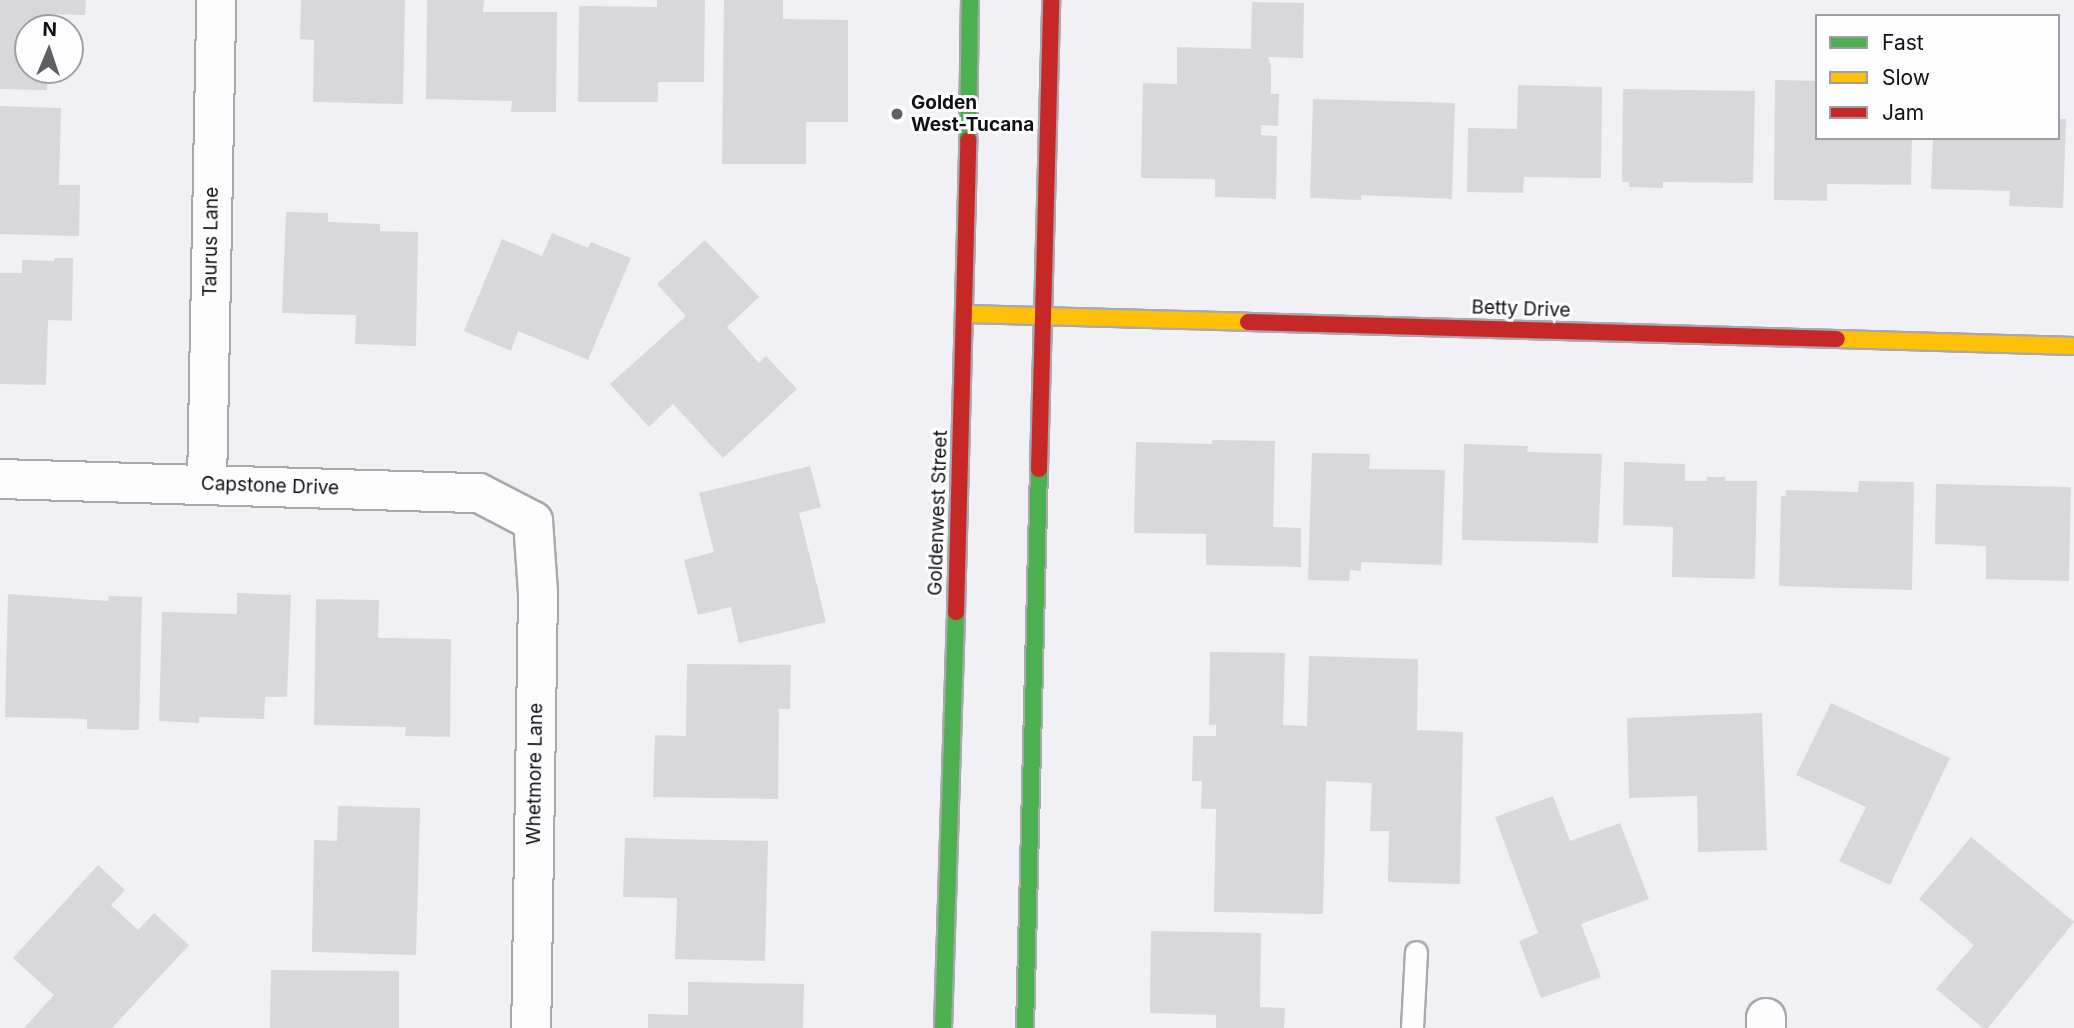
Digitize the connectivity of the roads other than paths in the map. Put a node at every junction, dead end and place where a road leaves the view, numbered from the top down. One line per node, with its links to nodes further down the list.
1 (216, 0): 8 (street, Taurus Lane)
2 (970, 0): 4 (main road, Goldenwest Street)
3 (1051, 0): 5 (main road)
4 (966, 314): 5 (main road, Betty Drive); 12 (main road, Goldenwest Street)
5 (1042, 316): 6 (main road, Betty Drive); 13 (main road)
6 (2074, 346)
7 (0, 479): 8 (street, Capstone Drive)
8 (207, 484): 9 (street, Capstone Drive)
9 (533, 521): 11 (street, Whetmore Lane)
10 (1416, 952): 14 (lane)
11 (531, 1028)
12 (943, 1028)
13 (1025, 1028)
14 (1412, 1028)

